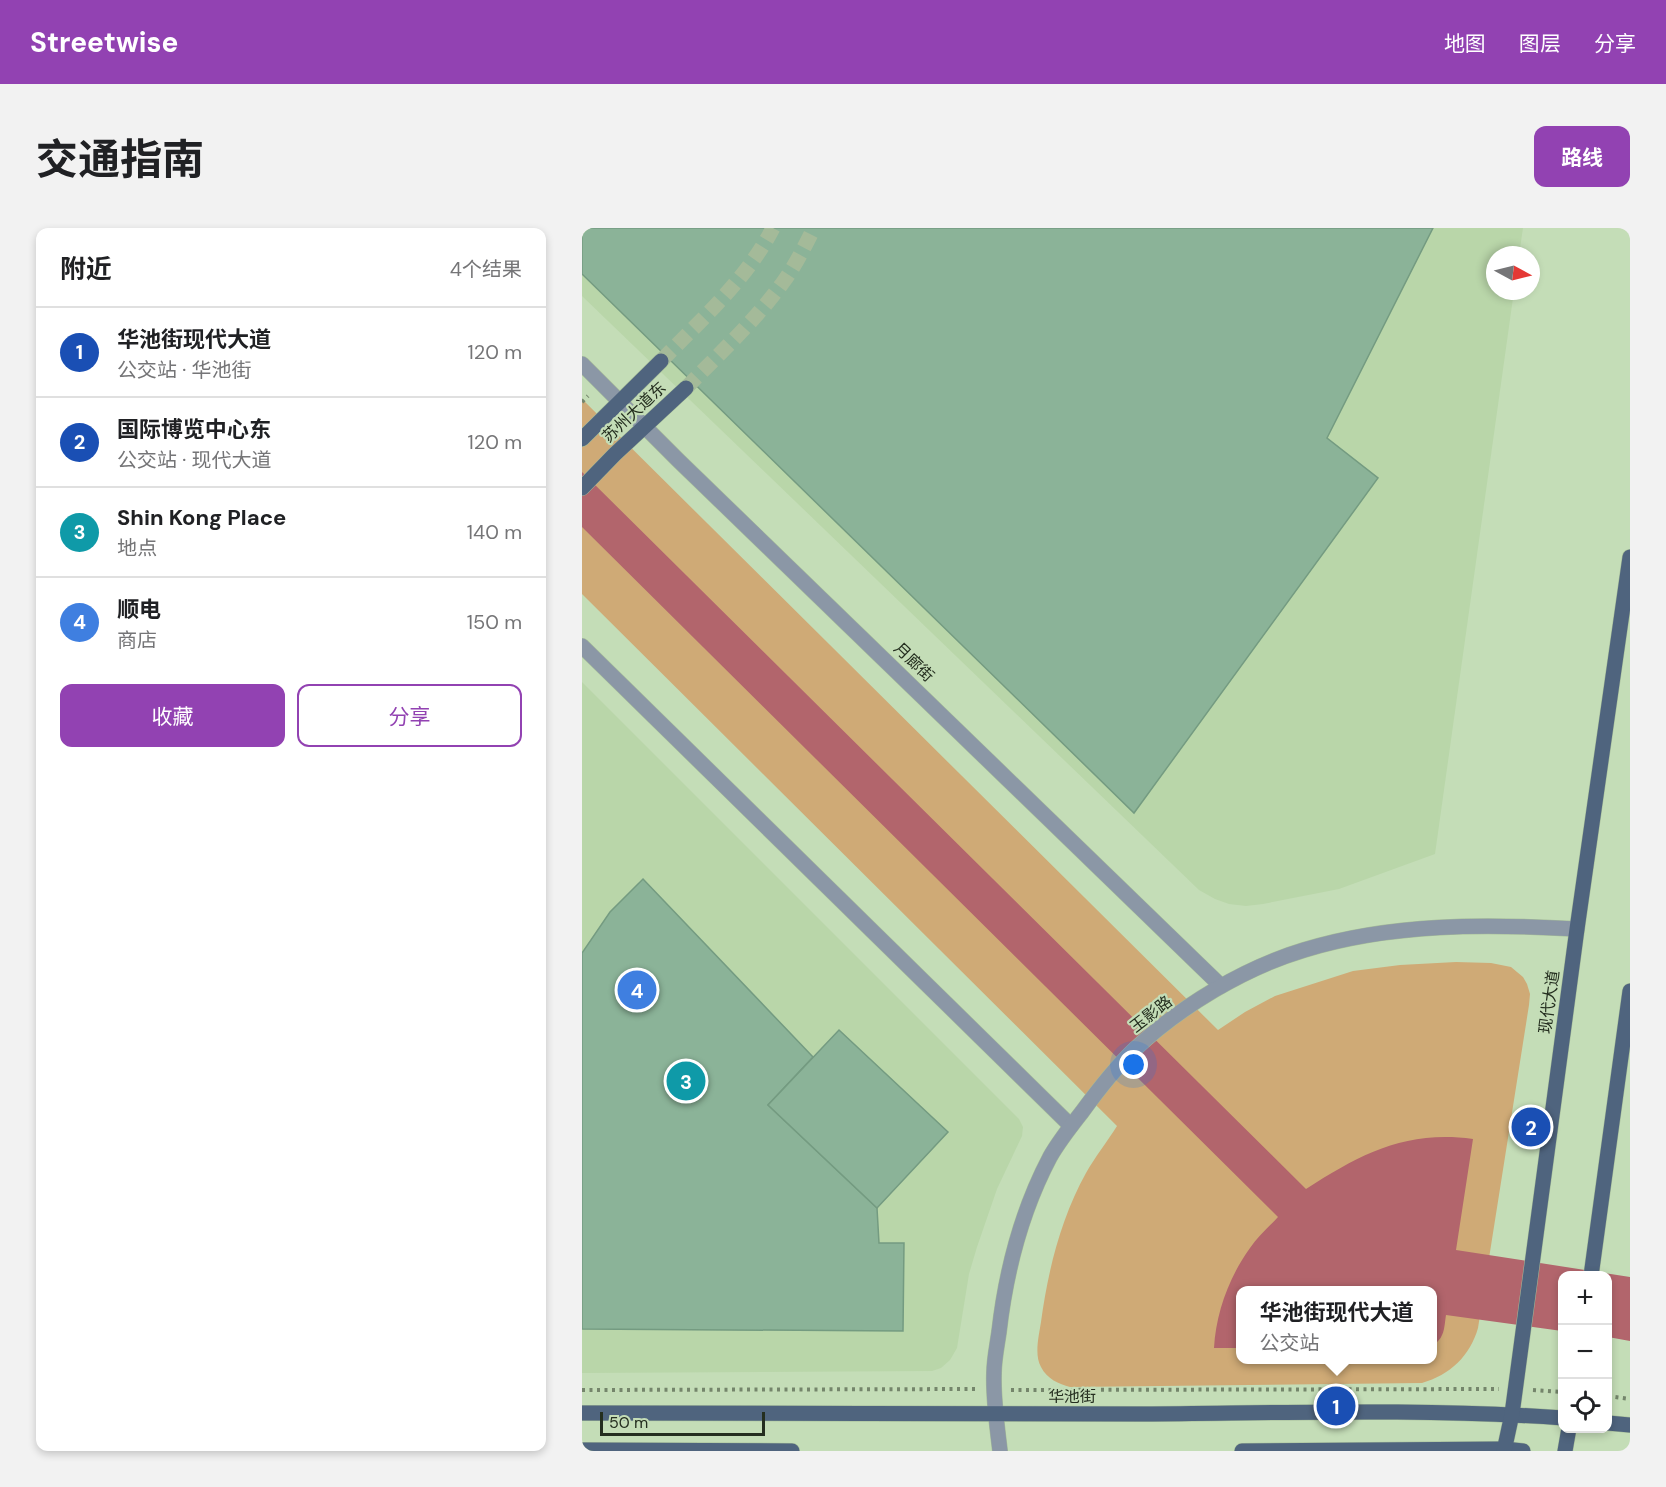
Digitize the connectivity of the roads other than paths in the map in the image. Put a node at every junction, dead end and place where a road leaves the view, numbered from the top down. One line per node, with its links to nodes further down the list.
1 (661, 361): 4 (main road, 苏州大道东)
2 (582, 364): 4 (street, 月廊街)
3 (686, 388): 5 (main road, 苏州大道东)
4 (621, 402): 5 (street, 月廊街); 6 (main road, 苏州大道东)
5 (645, 427): 7 (main road, 苏州大道东); 11 (street, 月廊街)
6 (582, 439)
7 (582, 488)
8 (1630, 557): 10 (main road, 现代大道)
9 (582, 646): 13 (street)
10 (1577, 929): 11 (street, 玉影路); 17 (main road, 现代大道)
11 (1221, 986): 13 (street, 玉影路)
12 (1630, 991): 14 (main road)
13 (1071, 1126): 16 (street, 玉影路)
14 (1591, 1271)
15 (582, 1413): 16 (main road, 华池街)
16 (996, 1414): 17 (main road, 华池街); 26 (street, 玉影路)
17 (1512, 1414): 18 (main road, 华池街); 23 (main road, 现代大道)
18 (1558, 1418)
19 (1612, 1423): 20 (main road)
20 (1630, 1425)
21 (1568, 1433): 29 (main road)
22 (582, 1450): 24 (main road)
23 (1504, 1450): 27 (main road); 28 (main road)
24 (670, 1451): 25 (main road)
25 (792, 1451)
26 (1000, 1451)
27 (1242, 1451)
28 (1523, 1451)
29 (1565, 1451)

